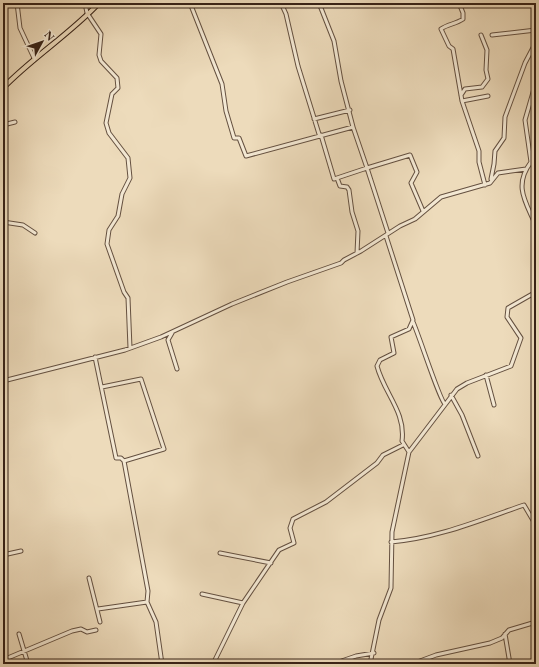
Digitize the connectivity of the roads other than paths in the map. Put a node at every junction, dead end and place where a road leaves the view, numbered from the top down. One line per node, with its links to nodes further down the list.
1 (17, 3): 13 (street)
2 (85, 3): 8 (street)
3 (99, 3): 8 (highway)
4 (190, 3): 24 (street)
5 (281, 3): 20 (street)
6 (319, 3): 19 (street)
7 (458, 3): 16 (street)
8 (87, 13): 13 (highway); 39 (street)
9 (536, 30): 11 (street)
10 (481, 35): 16 (street)
11 (492, 35)
12 (536, 42): 28 (street)
13 (34, 58): 15 (highway)
14 (536, 82): 26 (street)
15 (3, 88)
16 (461, 95): 18 (street)
17 (488, 96): 18 (street)
18 (462, 101): 29 (street)
19 (350, 110): 20 (street); 23 (street)
20 (314, 119): 24 (street)
21 (15, 122): 22 (street)
22 (3, 123)
23 (352, 127): 24 (street); 25 (street)
24 (321, 135): 27 (street)
25 (367, 168): 27 (street); 30 (street); 34 (street)
26 (526, 169): 28 (street); 32 (street)
27 (337, 178): 35 (street)
28 (490, 183): 29 (street)
29 (485, 185): 30 (street)
30 (423, 211): 34 (street)
31 (3, 222): 33 (street)
32 (536, 226)
33 (35, 233)
34 (387, 235): 35 (street); 37 (street)
35 (357, 253): 38 (street)
36 (536, 292): 42 (street)
37 (413, 322): 46 (street); 48 (street)
38 (172, 333): 39 (street); 41 (street)
39 (130, 348): 40 (street)
40 (95, 357): 43 (street); 44 (street)
41 (177, 369)
42 (486, 375): 45 (street); 47 (street)
43 (3, 381)
44 (102, 388): 51 (street); 51 (street)
45 (451, 395): 46 (street); 50 (street)
46 (444, 404): 49 (street)
47 (494, 405)
48 (403, 445): 49 (street); 57 (street)
49 (410, 452): 53 (street)
50 (478, 456)
51 (124, 461): 60 (street)
52 (534, 522): 53 (street)
53 (391, 542): 69 (street)
54 (21, 551): 56 (street)
55 (220, 553): 57 (street)
56 (3, 555)
57 (271, 563): 61 (street)
58 (89, 578): 62 (street)
59 (202, 594): 61 (street)
60 (147, 602): 62 (street); 72 (street)
61 (243, 603): 73 (street)
62 (98, 609): 63 (street)
63 (100, 622)
64 (536, 622): 67 (street)
65 (96, 630): 68 (street)
66 (19, 634): 68 (street)
67 (505, 634): 76 (street); 77 (street)
68 (24, 652): 70 (street); 71 (street)
69 (374, 653): 74 (street); 75 (street)
70 (3, 660)
71 (28, 664)
72 (162, 664)
73 (213, 664)
74 (333, 664)
75 (370, 664)
76 (412, 664)
77 (510, 664)

